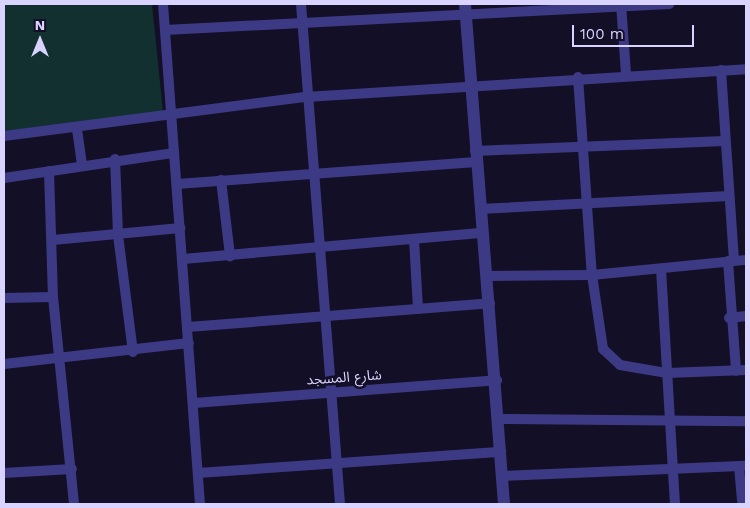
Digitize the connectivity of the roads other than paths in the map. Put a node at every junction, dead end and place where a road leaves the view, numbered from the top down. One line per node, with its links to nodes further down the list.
1 (163, 4): 7 (street)
2 (301, 4): 6 (street)
3 (669, 4): 4 (street)
4 (621, 5): 5 (street); 10 (street)
5 (465, 10): 6 (street); 12 (street)
6 (302, 24): 7 (street); 13 (street)
7 (165, 30): 14 (street)
8 (746, 69): 9 (street)
9 (722, 70): 10 (street); 17 (street)
10 (626, 74): 11 (street)
11 (578, 77): 12 (street); 18 (street)
12 (471, 88): 13 (street); 20 (street)
13 (306, 97): 14 (street); 24 (street)
14 (172, 113): 15 (street); 19 (street)
15 (78, 129): 16 (street); 22 (street)
16 (4, 136)
17 (725, 141): 18 (street); 28 (street)
18 (584, 145): 20 (street); 29 (street)
19 (174, 153): 21 (street); 27 (street)
20 (475, 156): 24 (street); 30 (street)
21 (115, 160): 22 (street); 33 (street)
22 (82, 166): 23 (street)
23 (49, 171): 25 (street); 35 (street)
24 (312, 172): 26 (street); 36 (street)
25 (4, 178)
26 (221, 180): 27 (street); 37 (street)
27 (177, 184): 31 (street)
28 (729, 196): 29 (street); 40 (street)
29 (588, 206): 30 (street); 42 (street)
30 (480, 209): 32 (street)
31 (180, 228): 33 (street); 38 (street)
32 (483, 233): 34 (street); 43 (street)
33 (118, 235): 35 (street); 53 (street)
34 (414, 239): 36 (street); 47 (street)
35 (54, 240): 44 (street)
36 (321, 248): 37 (street); 49 (street)
37 (230, 256): 38 (street)
38 (183, 259): 51 (street)
39 (746, 260): 40 (street)
40 (731, 261): 41 (street); 50 (street)
41 (661, 270): 42 (street); 57 (street)
42 (592, 275): 43 (street); 57 (street)
43 (487, 276): 46 (street)
44 (53, 297): 45 (street); 54 (street)
45 (4, 298)
46 (490, 303): 47 (street); 58 (street)
47 (418, 309): 49 (street)
48 (746, 316): 50 (street)
49 (328, 317): 51 (street); 59 (street)
50 (729, 318): 56 (street)
51 (188, 327): 52 (street)
52 (189, 343): 53 (street); 60 (street)
53 (133, 352): 54 (street)
54 (59, 360): 55 (street); 68 (street)
55 (4, 364)
56 (741, 371): 57 (street)
57 (667, 373): 63 (street)
58 (497, 380): 59 (street, شارع المسجد); 61 (street)
59 (333, 391): 60 (street, شارع المسجد); 65 (street)
60 (194, 402): 70 (street)
61 (500, 418): 63 (street); 64 (street)
62 (746, 421): 63 (street)
63 (671, 422): 67 (street)
64 (501, 452): 65 (street); 71 (street)
65 (337, 464): 70 (street); 74 (street)
66 (743, 466): 67 (street); 77 (street)
67 (673, 468): 71 (street); 76 (street)
68 (72, 469): 69 (street); 72 (street)
69 (4, 473)
70 (198, 473): 73 (street)
71 (503, 476): 75 (street)
72 (74, 504)
73 (200, 504)
74 (340, 504)
75 (504, 504)
76 (676, 504)
77 (742, 504)

